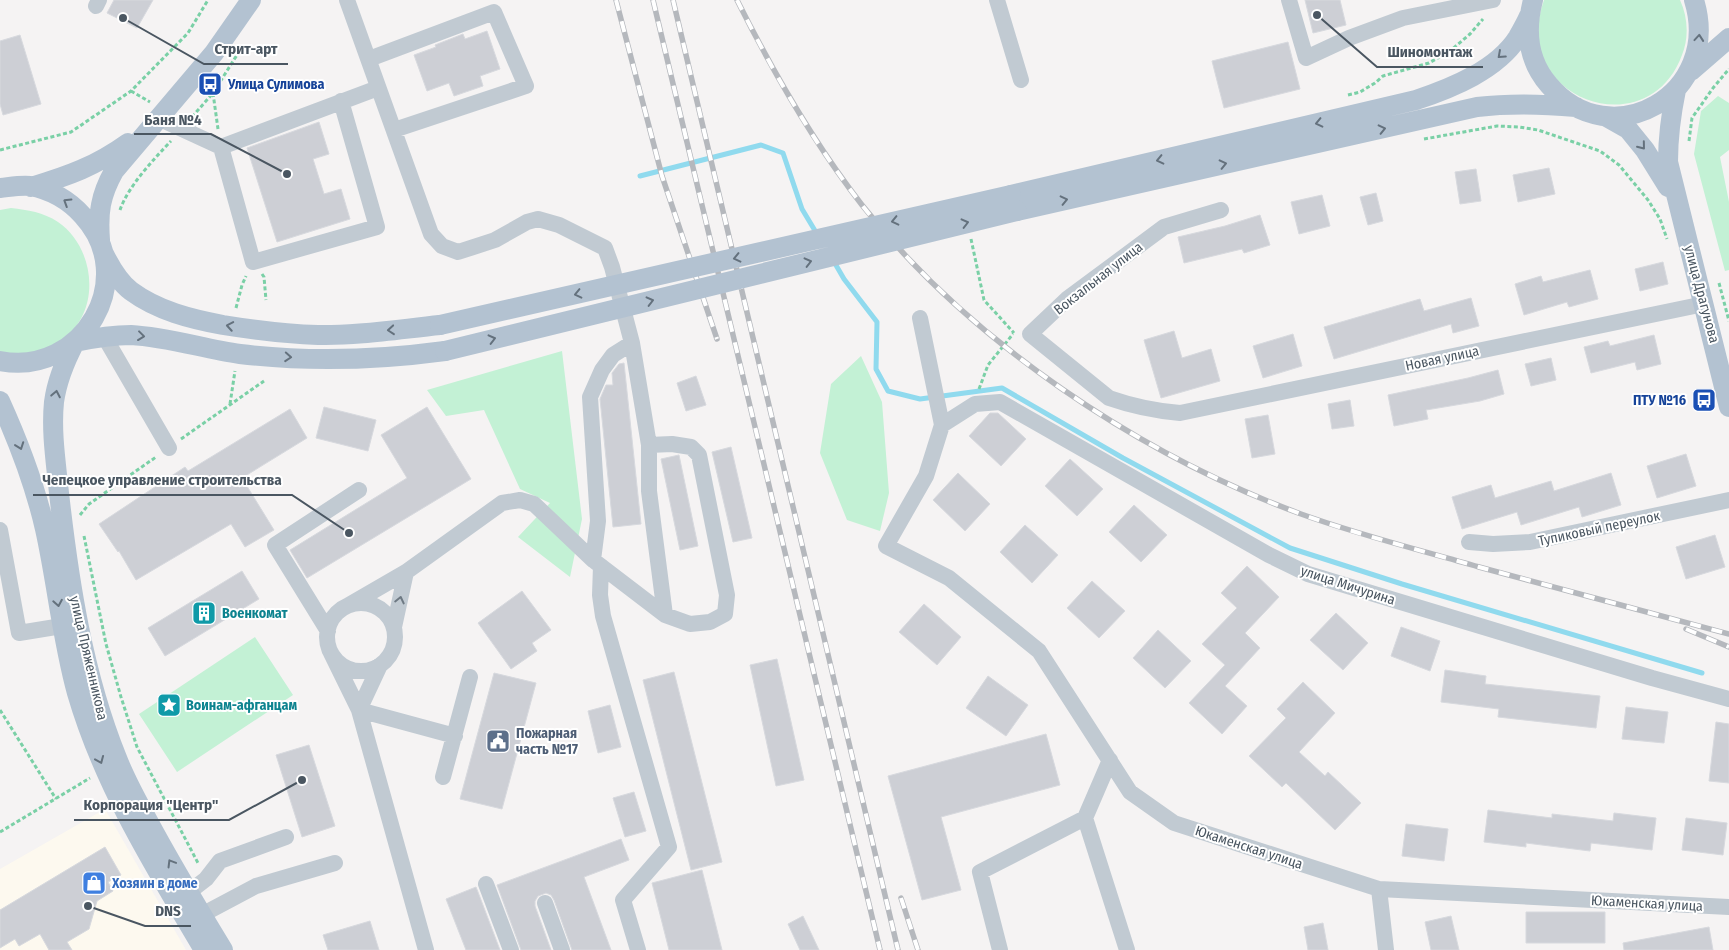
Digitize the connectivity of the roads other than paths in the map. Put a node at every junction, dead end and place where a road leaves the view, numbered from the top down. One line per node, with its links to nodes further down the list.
1 (251, 0): 17 (main road)
2 (347, 0): 9 (street)
3 (997, 0): 11 (street)
4 (1289, 0): 6 (street)
5 (1694, 0): 10 (main road, one-way to 5)
6 (1491, 7)
7 (1531, 8): 15 (main road); 22 (main road, one-way to 22)
8 (1729, 38): 10 (main road)
9 (369, 59): 12 (street); 18 (street)
10 (1688, 74): 13 (main road)
11 (1021, 80)
12 (378, 88): 14 (street); 18 (street)
13 (1676, 90): 16 (main road); 24 (main road, улица Драгунова)
14 (341, 101): 19 (street); 19 (street)
15 (1576, 107): 16 (main road); 22 (main road, one-way to 15)
16 (1605, 116): 24 (main road, улица Драгунова, one-way to 24)
17 (154, 123): 19 (street); 20 (main road); 25 (main road)
18 (394, 130): 30 (street)
19 (221, 147)
20 (31, 186): 21 (main road); 25 (main road, one-way to 20)
21 (0, 188)
22 (1014, 203): 25 (main road, one-way to 25, bridge); 28 (main road, one-way to 22, bridge)
23 (1221, 210): 34 (street, Вокзальная улица)
24 (1680, 212): 26 (main road, улица Драгунова)
25 (102, 248): 29 (main road)
26 (1704, 304): 33 (main road, улица Драгунова); 34 (street, Новая улица)
27 (920, 318): 35 (street)
28 (104, 336): 29 (main road); 37 (street)
29 (75, 342): 31 (main road); 46 (main road, улица Пряженникова, one-way to 29)
30 (632, 343): 36 (street); 42 (street)
31 (0, 361)
32 (0, 401): 46 (main road, улица Пряженникова, one-way to 46)
33 (1729, 406)
34 (1180, 413)
35 (942, 425): 52 (street, улица Мичурина); 55 (street, Юкаменская улица)
36 (649, 445): 45 (street); 45 (street)
37 (169, 448)
38 (359, 490): 48 (street)
39 (1729, 500): 41 (street, Тупиковый переулок)
40 (0, 530): 46 (street)
41 (1469, 542)
42 (597, 563): 43 (street); 45 (street); 71 (street)
43 (406, 572): 44 (street); 47 (street, one-way to 43)
44 (349, 605): 47 (street); 48 (street)
45 (665, 615)
46 (71, 625): 62 (main road, улица Пряженникова)
47 (394, 627): 50 (street)
48 (328, 631): 49 (street)
49 (331, 653): 50 (street); 53 (street)
50 (380, 665): 53 (street)
51 (470, 678): 54 (street)
52 (1729, 699)
53 (359, 710): 54 (street); 68 (street)
54 (455, 736): 56 (street)
55 (1110, 760): 57 (street); 61 (street, Юкаменская улица)
56 (443, 777)
57 (1085, 818): 72 (street); 73 (street)
58 (286, 837): 62 (street)
59 (335, 863): 65 (street)
60 (486, 884): 69 (street)
61 (1379, 889): 64 (street, Юкаменская улица); 74 (street)
62 (182, 897): 65 (main road, улица Пряженникова)
63 (545, 904): 70 (street)
64 (1729, 907)
65 (195, 919): 66 (main road, улица Пряженникова); 67 (main road, улица Пряженникова)
66 (204, 950)
67 (223, 950)
68 (426, 950)
69 (511, 950)
70 (562, 950)
71 (638, 950)
72 (1000, 950)
73 (1127, 950)
74 (1386, 950)

